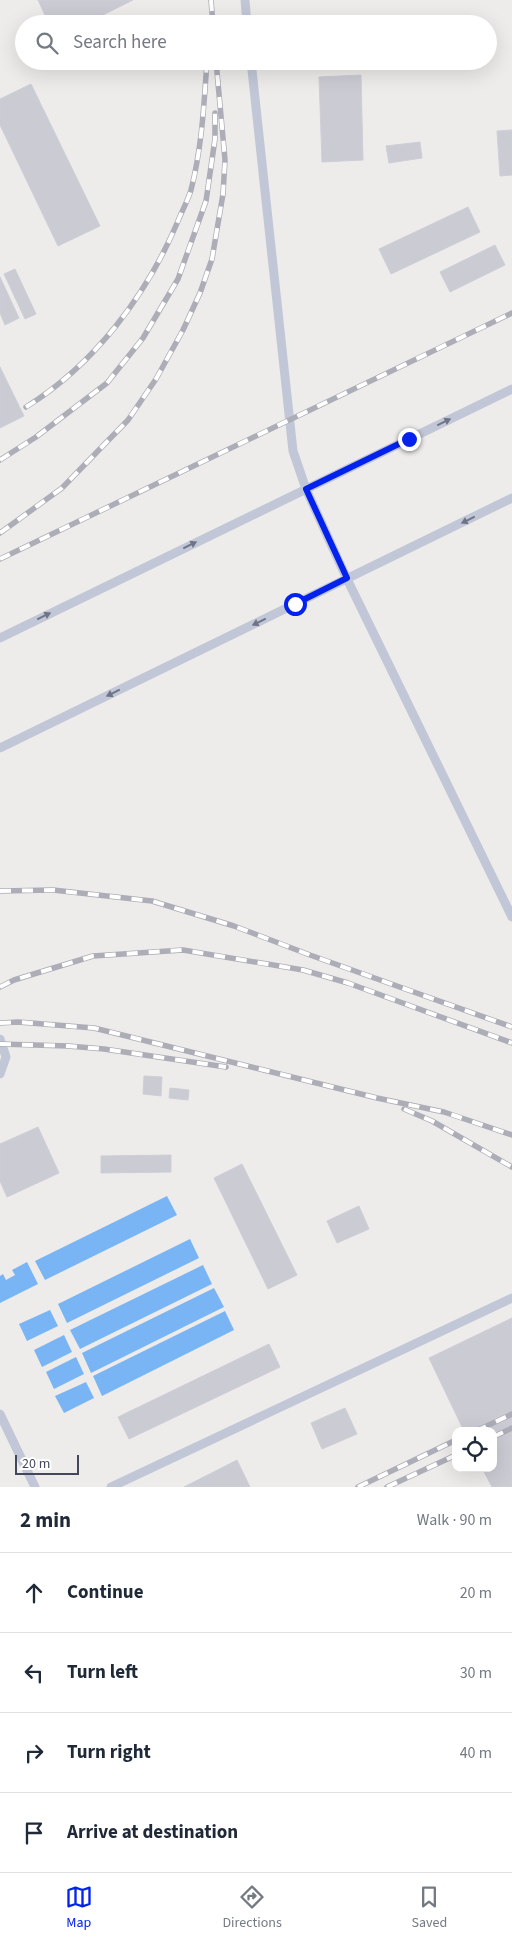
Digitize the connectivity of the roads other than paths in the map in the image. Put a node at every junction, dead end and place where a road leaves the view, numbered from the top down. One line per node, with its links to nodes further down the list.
1 (245, 0): 2 (lane)
2 (247, 15)
3 (252, 70): 5 (lane)
4 (512, 389): 5 (lane, one-way to 4)
5 (306, 489): 7 (lane); 8 (lane, one-way to 5)
6 (512, 498): 7 (lane, one-way to 7)
7 (347, 578): 9 (lane, one-way to 9); 10 (lane)
8 (0, 638)
9 (0, 748)
10 (512, 917)
11 (0, 1039): 12 (lane)
12 (0, 1074)
13 (512, 1298): 16 (lane)
14 (0, 1414): 15 (lane)
15 (35, 1487)
16 (111, 1487)

